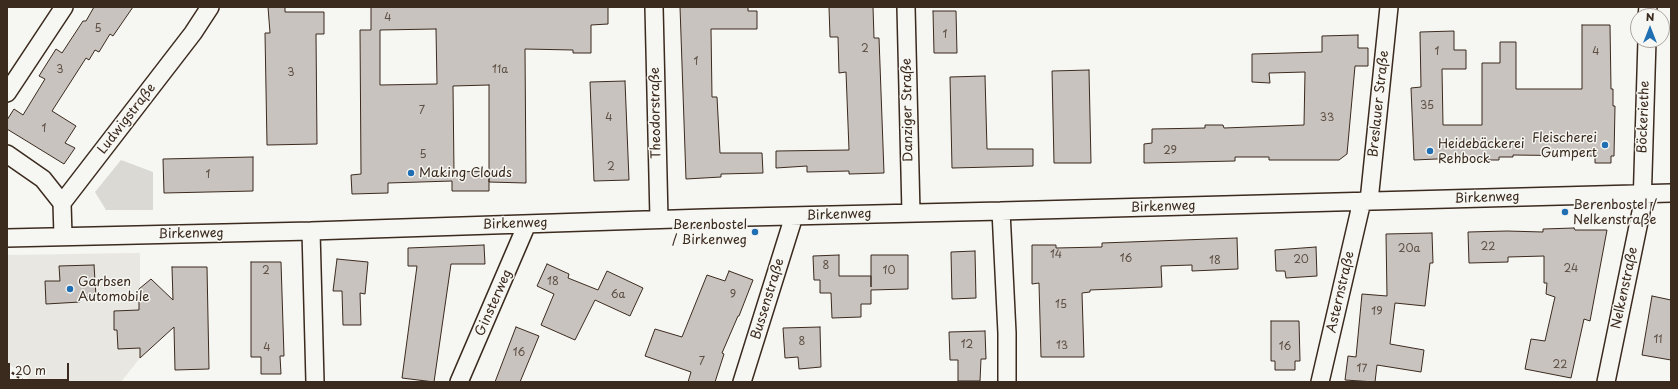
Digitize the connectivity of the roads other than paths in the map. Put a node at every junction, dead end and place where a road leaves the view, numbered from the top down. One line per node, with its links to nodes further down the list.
1 (64, 7): 7 (street)
2 (210, 7): 12 (street, Ludwigstraße)
3 (654, 7): 16 (street, Theodorstraße)
4 (906, 7): 14 (street, Danziger Straße)
5 (1388, 7): 11 (street, Breslauer Straße)
6 (1647, 48): 10 (street, Böckeriethe)
7 (7, 93)
8 (7, 154): 12 (street)
9 (1671, 193): 10 (street, Birkenweg)
10 (1642, 194): 11 (street, Birkenweg); 26 (street, Nelkenstraße)
11 (1365, 201): 13 (street, Birkenweg); 25 (street, Asternstraße)
12 (62, 203): 19 (street)
13 (1001, 211): 14 (street, Birkenweg); 24 (street)
14 (911, 213): 15 (street, Birkenweg)
15 (794, 216): 16 (street, Birkenweg); 23 (street, Bussenstraße)
16 (659, 219): 17 (street, Birkenweg)
17 (527, 224): 18 (street, Birkenweg); 22 (street, Ginsterweg)
18 (311, 231): 19 (street, Birkenweg); 21 (street)
19 (63, 236): 20 (street, Birkenweg)
20 (7, 238)
21 (315, 382)
22 (459, 382)
23 (742, 382)
24 (1007, 382)
25 (1320, 382)
26 (1606, 382)

